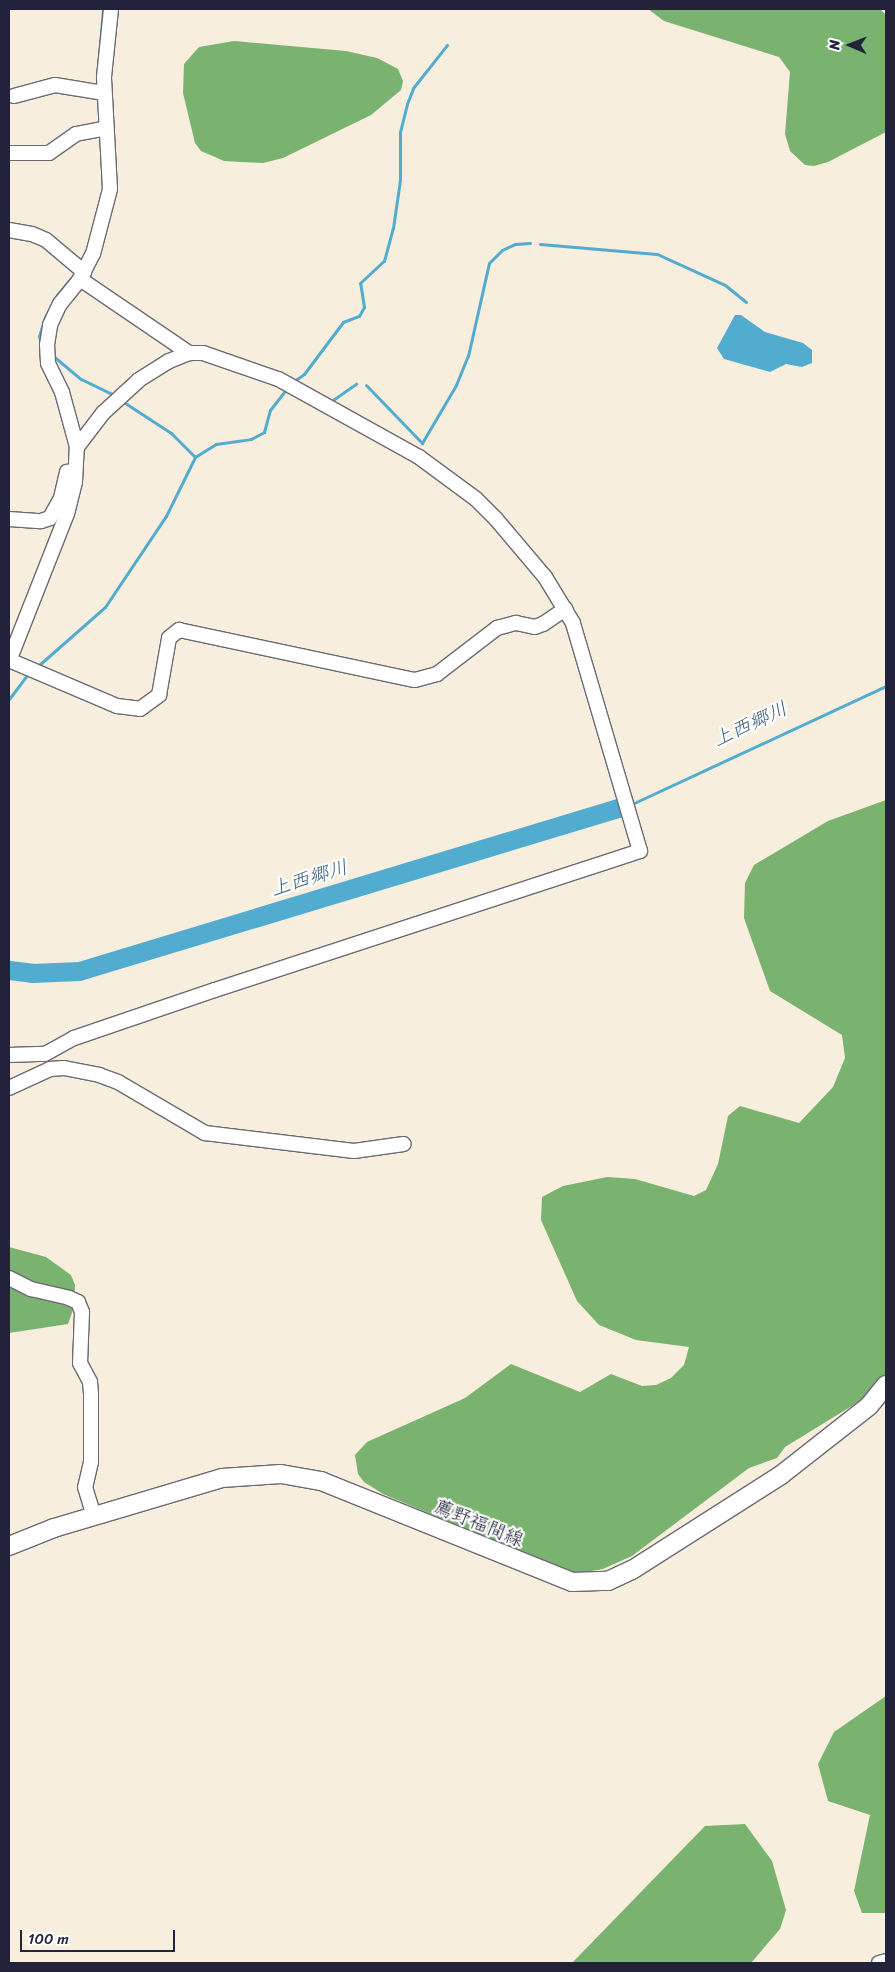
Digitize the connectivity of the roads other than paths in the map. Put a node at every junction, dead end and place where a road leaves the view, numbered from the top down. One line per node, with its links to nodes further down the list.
1 (111, 9): 2 (street)
2 (104, 93): 3 (street); 4 (street)
3 (14, 96)
4 (106, 128): 5 (street); 7 (street)
5 (9, 153)
6 (9, 230): 7 (street)
7 (82, 276): 8 (street); 9 (street)
8 (189, 353): 10 (street); 12 (street)
9 (71, 424): 10 (street); 11 (street)
10 (77, 447): 13 (street)
11 (9, 519)
12 (565, 609): 13 (street); 14 (street)
13 (9, 660)
14 (9, 1055)
15 (9, 1088): 16 (street)
16 (404, 1144)
17 (9, 1278): 19 (street)
18 (886, 1385): 19 (main road, 薦野福間線)
19 (94, 1517): 20 (main road, 薦野福間線)
20 (9, 1546)
21 (886, 1961): 22 (street)
22 (879, 1963)

